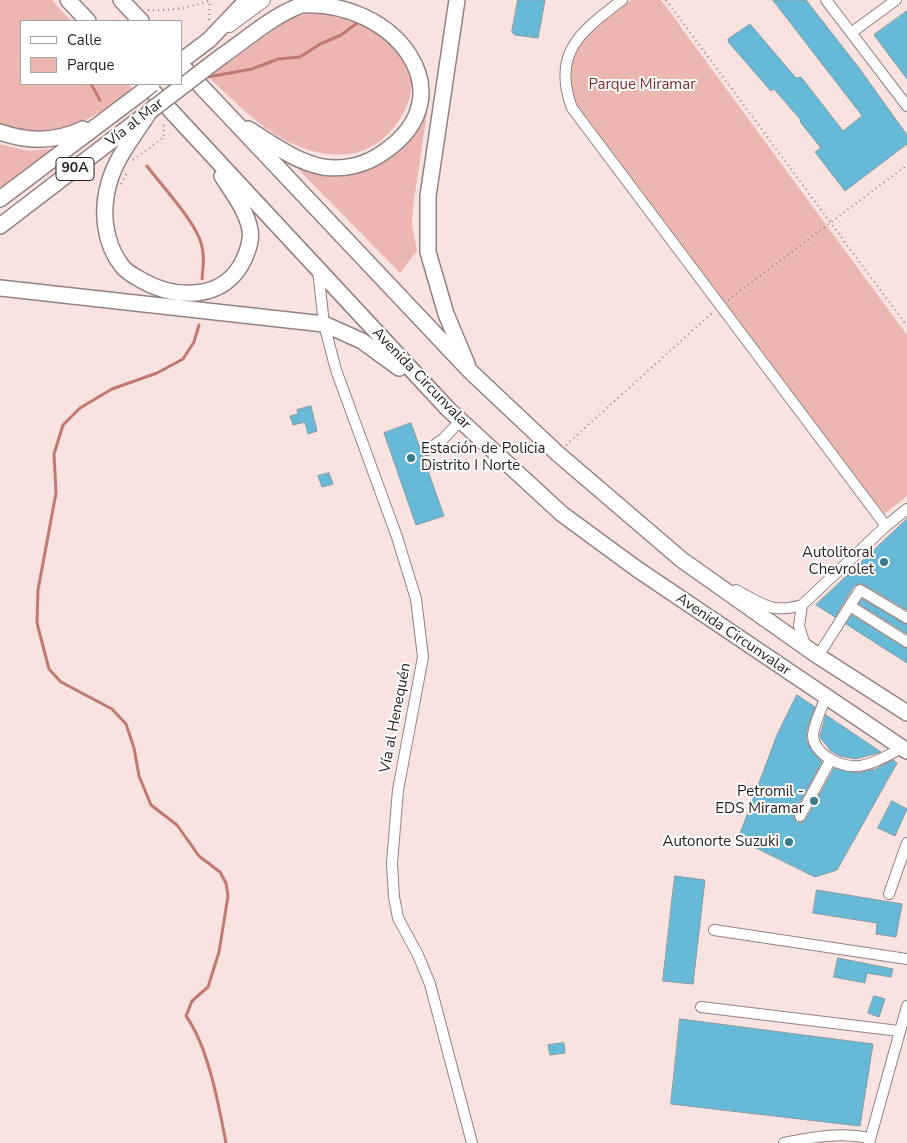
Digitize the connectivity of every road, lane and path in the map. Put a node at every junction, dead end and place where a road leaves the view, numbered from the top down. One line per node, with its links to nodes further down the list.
1 (60, 0): 14 (highway)
2 (68, 0): 14 (highway)
3 (121, 0): 13 (highway)
4 (210, 0): 13 (path)
5 (247, 0): 16 (highway)
6 (263, 0): 16 (main road)
7 (300, 0): 17 (main road)
8 (457, 0): 36 (highway)
9 (622, 0): 41 (street)
10 (666, 0): 35 (path)
11 (826, 0): 15 (street)
12 (896, 0): 15 (street)
13 (139, 13)
14 (85, 18)
15 (852, 33): 21 (street)
16 (209, 40): 18 (highway)
17 (222, 56): 22 (highway, Vía al Mar / 90A, bridge); 24 (highway, Vía al Mar)
18 (182, 62)
19 (182, 64): 24 (highway, Avenida Circunvalar)
20 (142, 89): 23 (highway, Avenida Circunvalar); 25 (highway); 30 (highway, Vía al Mar / 90A)
21 (907, 106)
22 (150, 111): 29 (highway); 31 (highway, Vía al Mar / 90A)
23 (174, 114): 26 (highway, Avenida Circunvalar); 27 (path)
24 (228, 116): 36 (highway, Avenida Circunvalar)
25 (0, 132)
26 (205, 147): 29 (highway); 32 (highway, Avenida Circunvalar)
27 (132, 161)
28 (129, 168): 29 (path)
29 (106, 193)
30 (0, 198)
31 (0, 226)
32 (318, 270): 34 (street, Vía al Henequén); 37 (highway, Avenida Circunvalar)
33 (0, 288): 34 (highway)
34 (324, 324): 37 (highway); 61 (street, Vía al Henequén)
35 (907, 326)
36 (471, 372): 42 (highway, Avenida Circunvalar)
37 (448, 409): 38 (highway, Avenida Circunvalar)
38 (460, 421): 39 (street); 48 (highway, Avenida Circunvalar)
39 (427, 450)
40 (907, 509): 41 (street)
41 (886, 526): 43 (street)
42 (697, 571): 43 (street); 47 (highway, Avenida Circunvalar)
43 (802, 605): 47 (street)
44 (850, 606): 45 (street); 46 (street); 47 (street)
45 (907, 618)
46 (907, 642)
47 (812, 652): 49 (highway, Avenida Circunvalar)
48 (825, 698): 50 (highway, Avenida Circunvalar); 51 (street)
49 (907, 713)
50 (905, 750): 51 (street)
51 (831, 759): 52 (street)
52 (800, 816)
53 (907, 843): 54 (street)
54 (889, 894)
55 (714, 930): 56 (street)
56 (907, 959)
57 (907, 1006): 59 (street)
58 (701, 1007): 59 (street)
59 (899, 1031): 60 (street)
60 (870, 1140): 62 (street)
61 (472, 1143)
62 (784, 1143)

